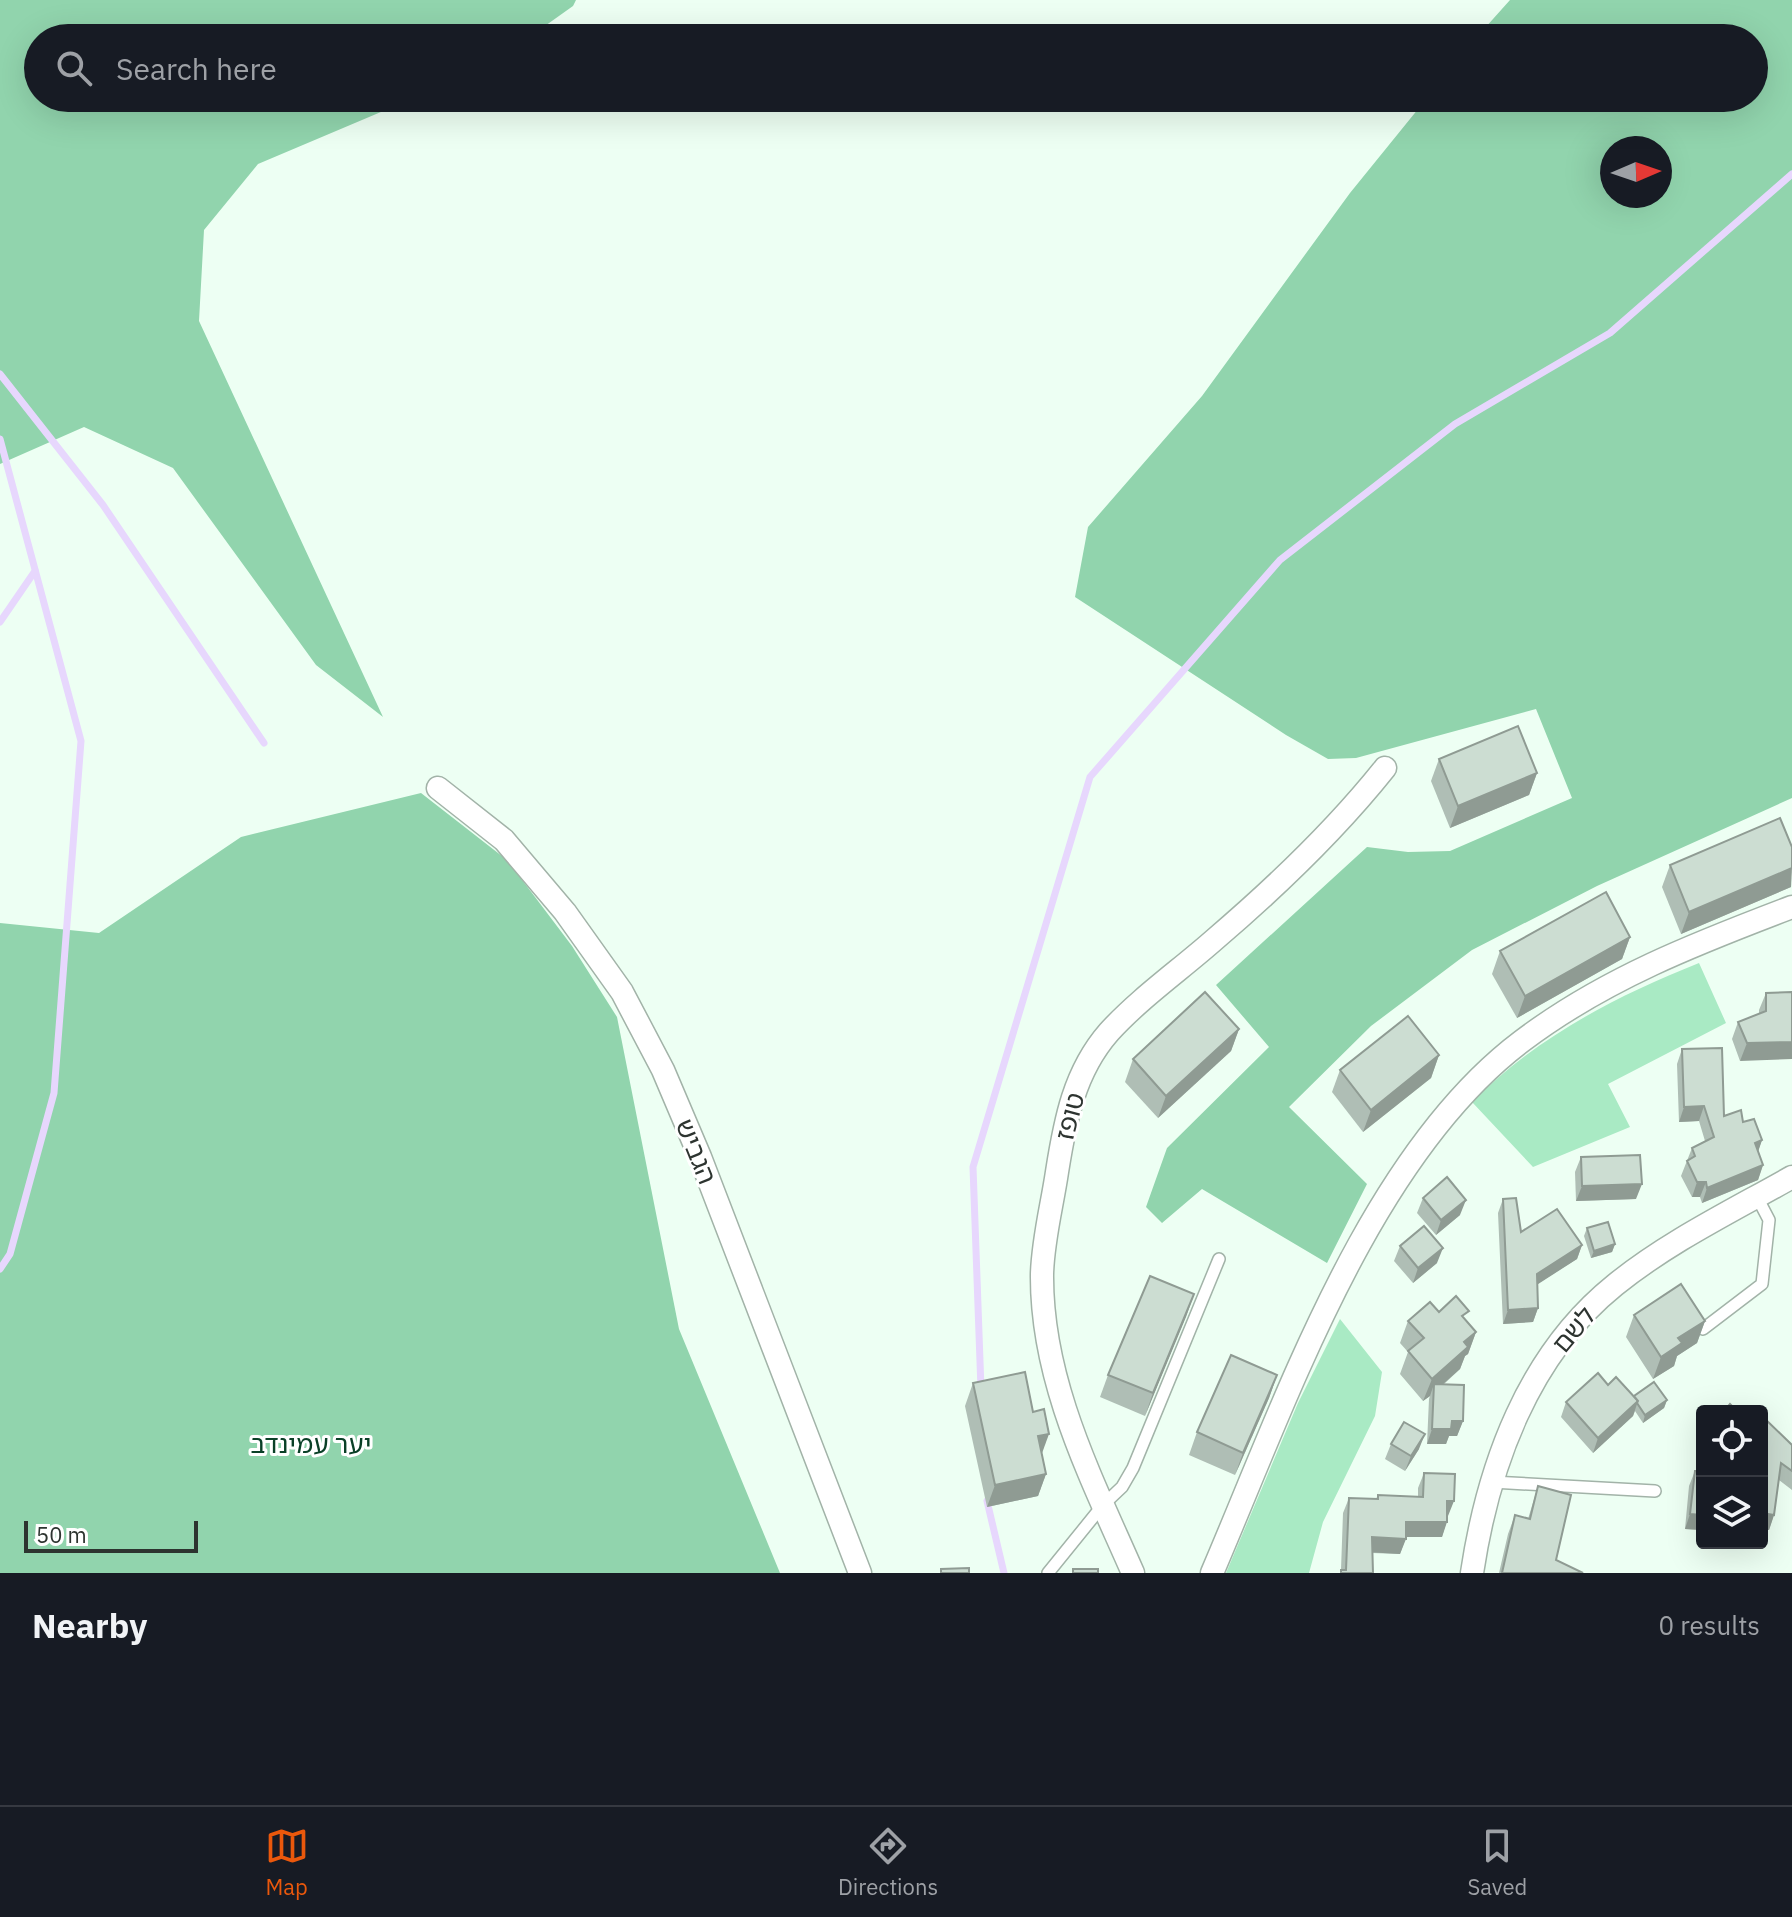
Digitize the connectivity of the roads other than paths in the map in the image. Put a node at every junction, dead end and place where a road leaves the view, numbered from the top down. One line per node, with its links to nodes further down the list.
1 (1385, 768): 10 (street, טופז)
2 (438, 788): 11 (street, הגביש)
3 (1792, 907): 14 (street)
4 (1792, 1177): 5 (street, לשם)
5 (1757, 1197): 7 (lane); 8 (street, לשם)
6 (1219, 1259): 10 (lane)
7 (1703, 1329)
8 (1491, 1482): 9 (lane); 15 (street, לשם)
9 (1655, 1491)
10 (1103, 1505): 12 (lane); 13 (street, טופז)
11 (860, 1573)
12 (1048, 1573)
13 (1133, 1573)
14 (1212, 1573)
15 (1472, 1573)

